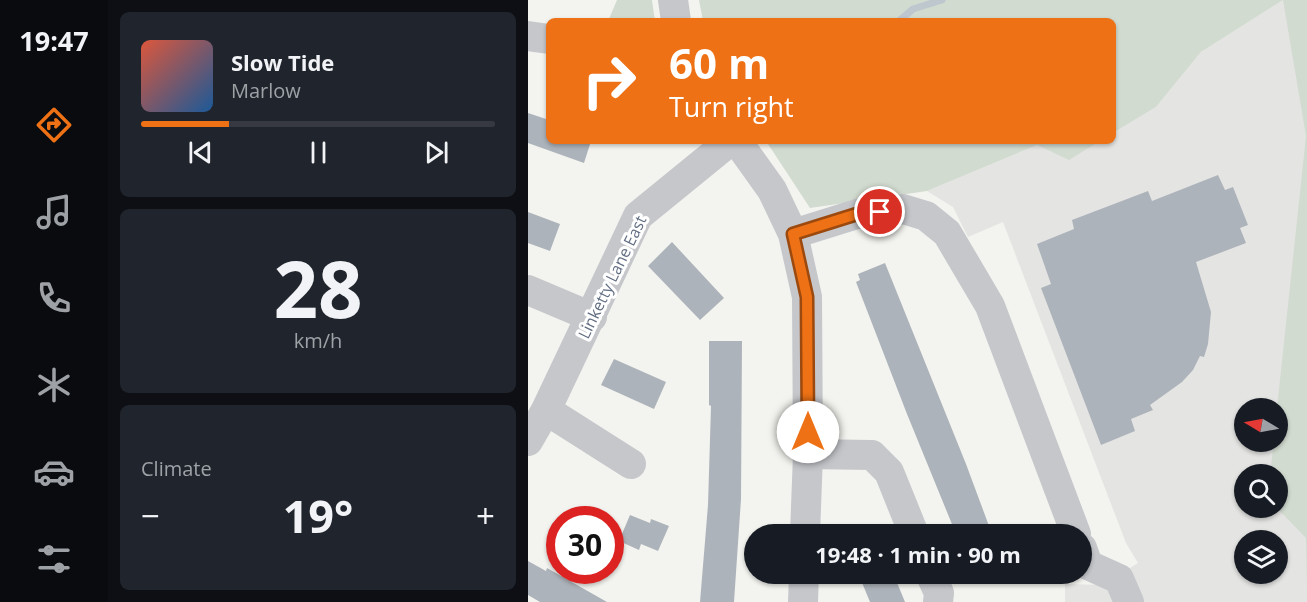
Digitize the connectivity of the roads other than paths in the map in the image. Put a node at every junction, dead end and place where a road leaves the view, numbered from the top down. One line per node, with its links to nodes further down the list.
1 (673, 0): 2 (street)
2 (676, 18)
3 (528, 36): 4 (street)
4 (546, 39)
5 (726, 144): 9 (street, Linketty Lane East)
6 (739, 144): 7 (street)
7 (793, 234): 12 (street); 16 (street)
8 (528, 290): 9 (street)
9 (592, 317): 10 (street, Linketty Lane East)
10 (546, 410): 11 (street, Linketty Lane East); 13 (street)
11 (528, 441)
12 (808, 454): 14 (street); 15 (street)
13 (632, 464)
14 (805, 524)
15 (910, 524)
16 (1072, 524)
17 (1092, 567): 22 (street)
18 (804, 584): 20 (street)
19 (935, 584): 21 (street)
20 (803, 602)
21 (938, 602)
22 (1129, 602)

